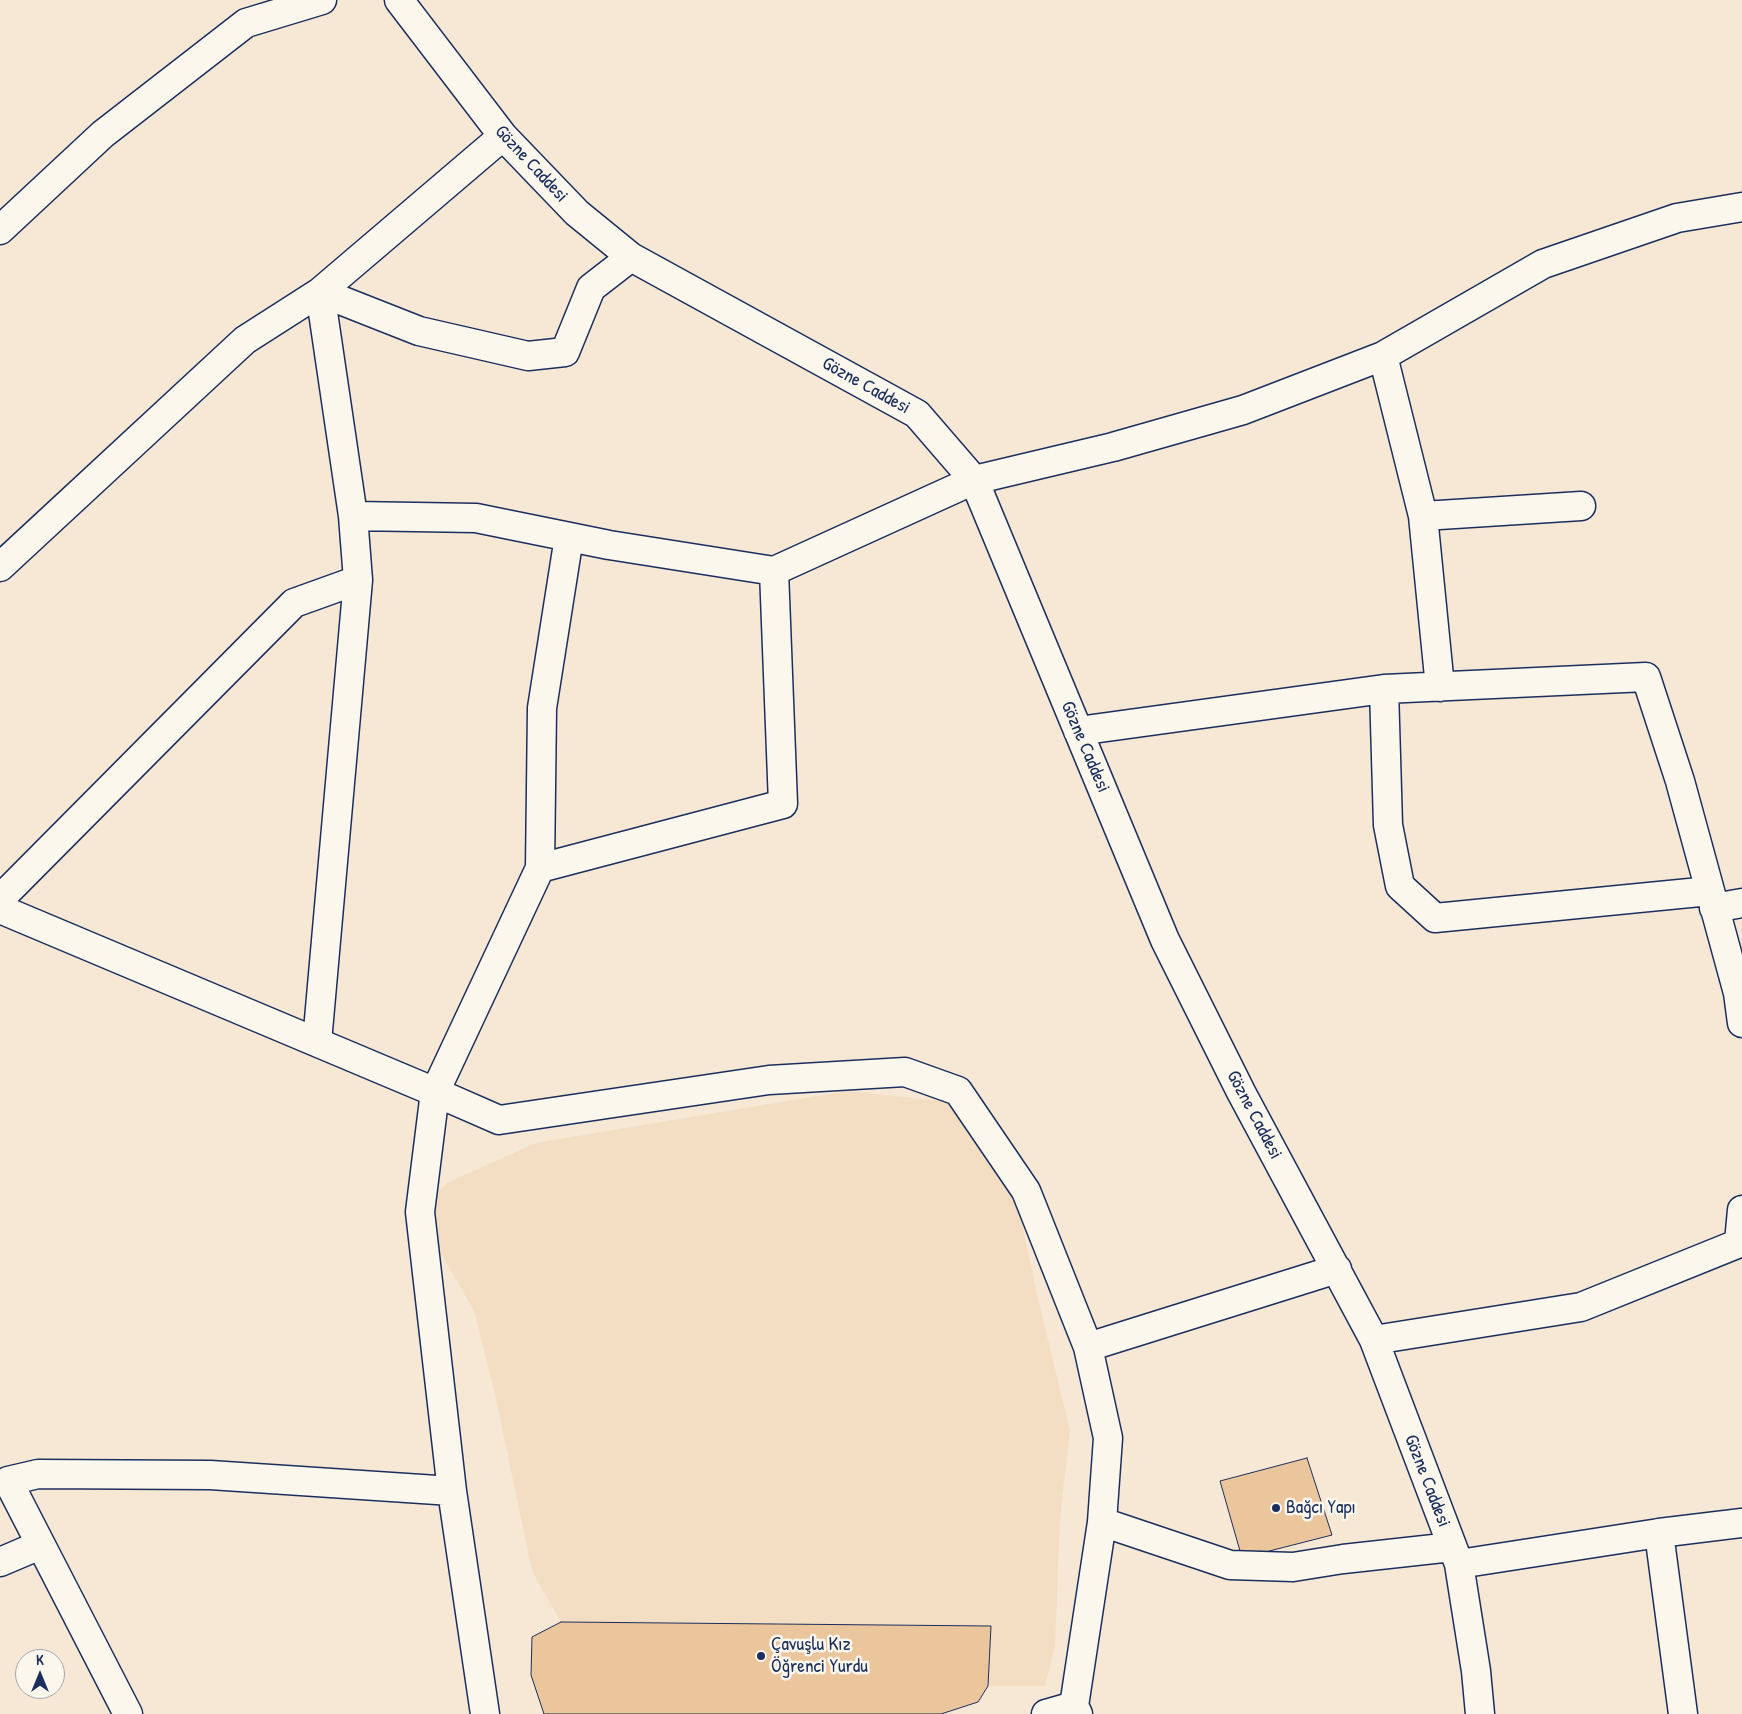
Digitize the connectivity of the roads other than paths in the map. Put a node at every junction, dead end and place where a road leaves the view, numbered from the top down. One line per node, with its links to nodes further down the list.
1 (322, 0): 5 (street)
2 (399, 0): 3 (street, Gözne Caddesi)
3 (503, 136): 6 (street, Gözne Caddesi); 7 (street)
4 (1742, 207): 8 (street)
5 (0, 230)
6 (631, 257): 7 (street); 9 (street, Gözne Caddesi)
7 (320, 292): 11 (street); 14 (street)
8 (1383, 356): 9 (street); 12 (street)
9 (974, 480): 15 (street); 19 (street, Gözne Caddesi)
10 (1582, 506): 12 (street)
11 (353, 516): 13 (street); 16 (street)
12 (1423, 516): 17 (street)
13 (568, 537): 15 (street); 20 (street)
14 (0, 567)
15 (774, 572): 20 (street)
16 (358, 580): 21 (street); 26 (street)
17 (1440, 687): 18 (street); 22 (street)
18 (1384, 689): 19 (street); 22 (street)
19 (1078, 731): 30 (street, Gözne Caddesi)
20 (540, 868): 27 (street)
21 (0, 899)
22 (1712, 900): 23 (street); 25 (street)
23 (1742, 903)
24 (0, 909): 26 (street)
25 (1742, 1022)
26 (317, 1042): 27 (street)
27 (435, 1092): 32 (street); 34 (street)
28 (1742, 1210): 29 (street)
29 (1741, 1242): 31 (street)
30 (1337, 1269): 31 (street, Gözne Caddesi); 32 (street)
31 (1374, 1340): 39 (street, Gözne Caddesi)
32 (1088, 1347): 35 (street)
33 (4, 1473): 34 (street); 38 (street)
34 (452, 1491): 43 (street)
35 (1102, 1522): 39 (street); 41 (street)
36 (1742, 1523): 37 (street)
37 (1659, 1533): 39 (street); 46 (street)
38 (40, 1545): 40 (street); 42 (street)
39 (1456, 1555): 45 (street, Gözne Caddesi)
40 (0, 1562)
41 (1076, 1710): 44 (street)
42 (128, 1714)
43 (485, 1714)
44 (1046, 1714)
45 (1480, 1714)
46 (1683, 1714)

